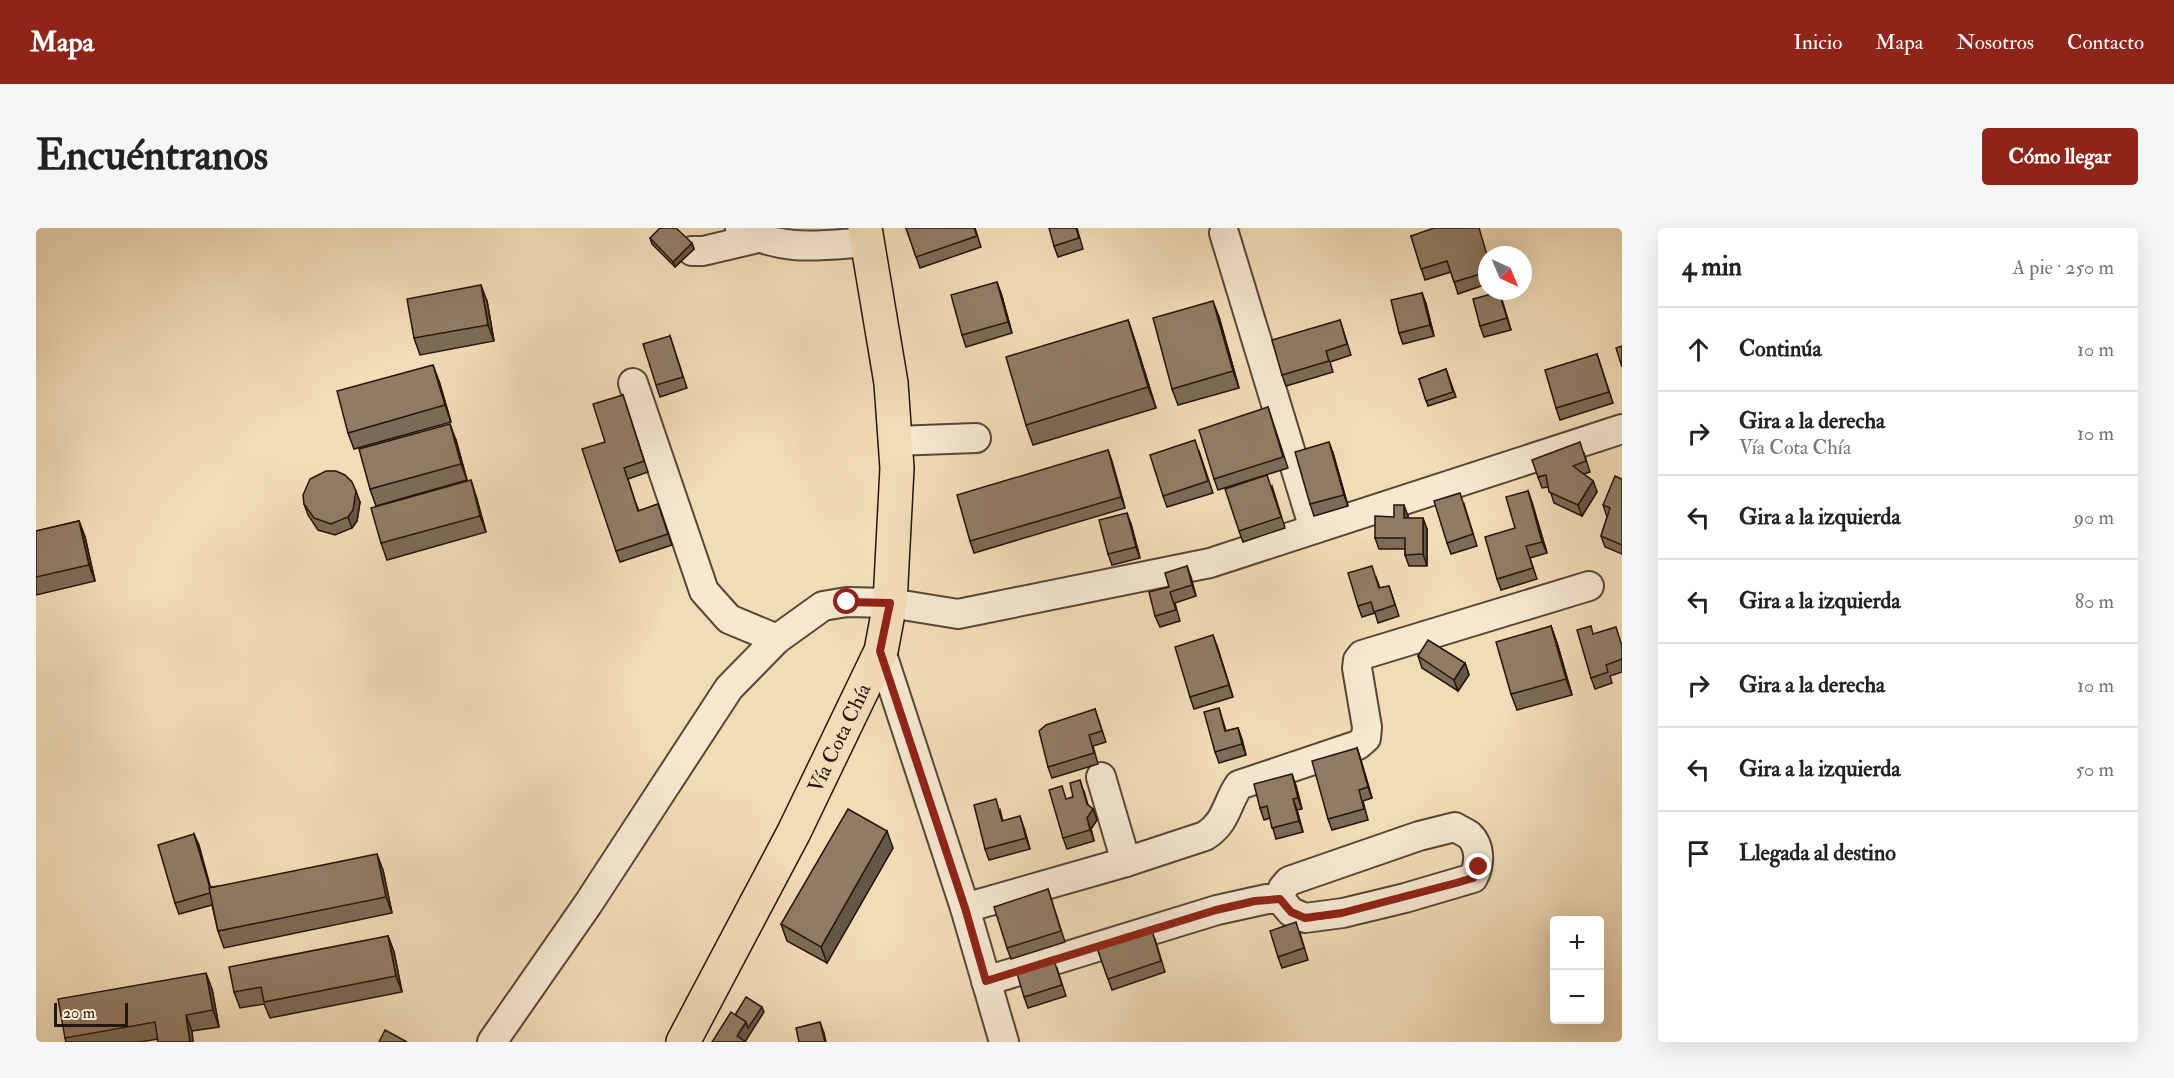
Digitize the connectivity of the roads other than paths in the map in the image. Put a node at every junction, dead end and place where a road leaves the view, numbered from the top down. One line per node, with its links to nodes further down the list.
1 (749, 233): 3 (street); 4 (street)
2 (1224, 233): 9 (street)
3 (866, 235): 8 (main road, Vía Cota Chía)
4 (692, 251)
5 (633, 383): 12 (street)
6 (1622, 429): 9 (street)
7 (976, 438): 8 (street)
8 (895, 441): 11 (main road, Vía Cota Chía)
9 (1314, 529): 11 (street)
10 (1589, 586): 15 (street)
11 (890, 603): 12 (street); 13 (main road, Vía Cota Chía)
12 (777, 639): 19 (street)
13 (880, 651): 17 (street); 20 (main road, Vía Cota Chía)
14 (1101, 777): 15 (street)
15 (1126, 862): 17 (street)
16 (1273, 899): 16 (street); 18 (street)
17 (965, 908): 18 (street)
18 (986, 981): 21 (street)
19 (492, 1042)
20 (683, 1042)
21 (1004, 1042)

